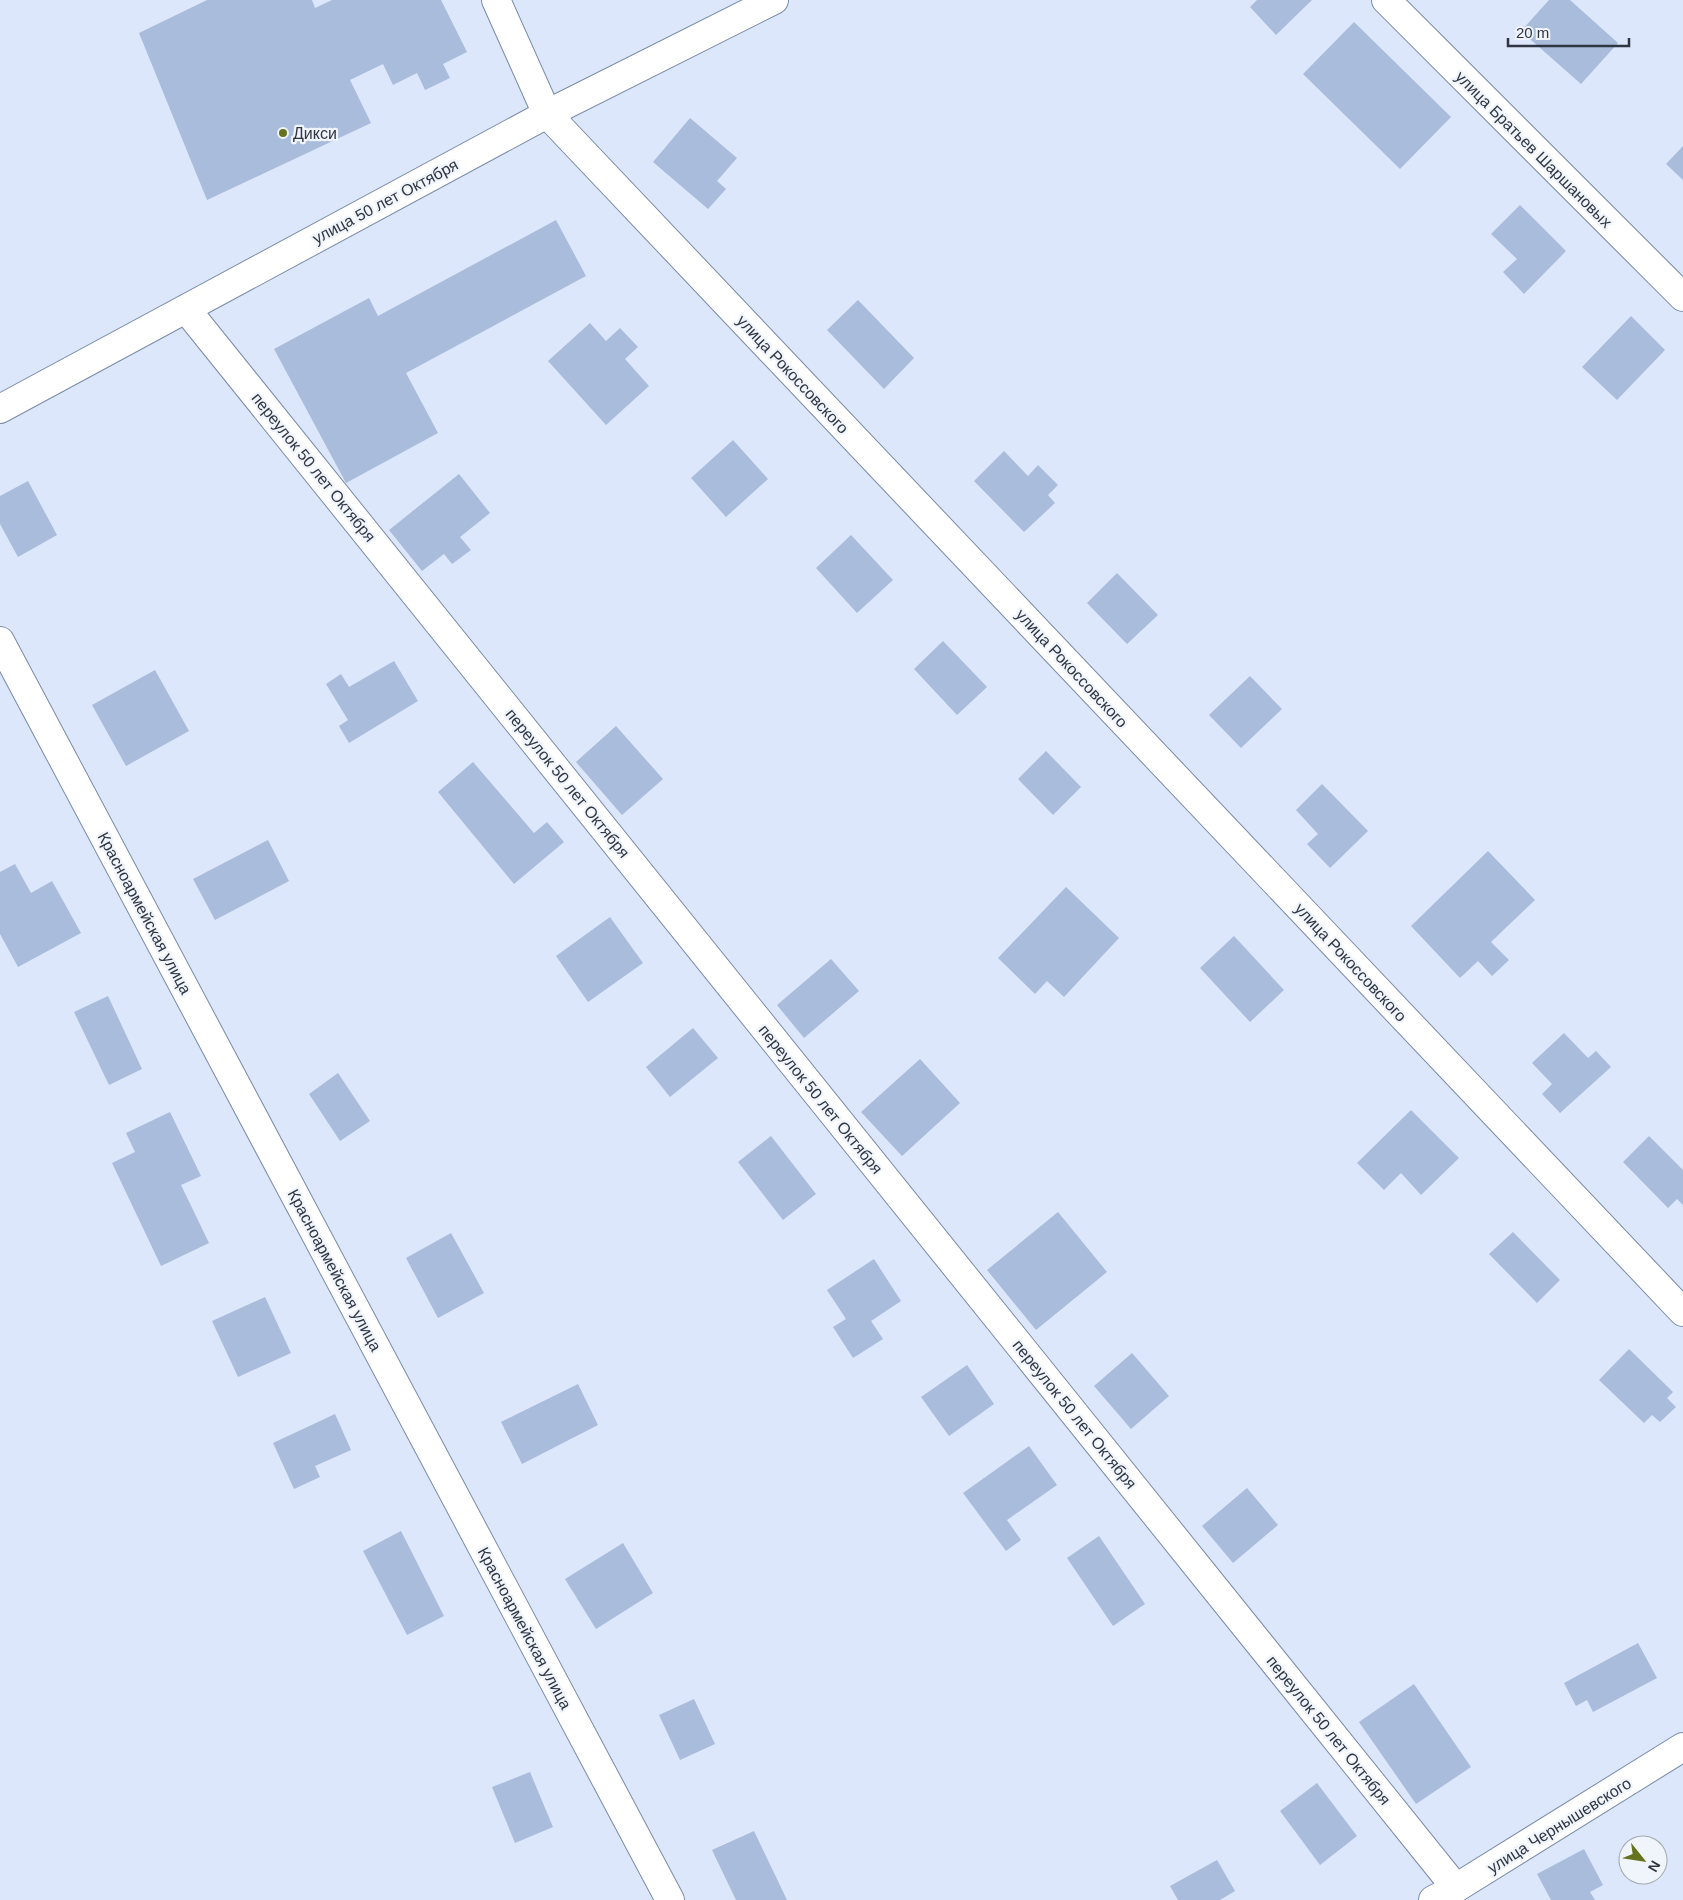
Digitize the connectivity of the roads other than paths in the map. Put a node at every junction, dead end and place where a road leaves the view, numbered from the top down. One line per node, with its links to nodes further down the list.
1 (496, 0): 4 (street, улица Рокоссовского)
2 (774, 0): 4 (street, улица 50 лет Октября)
3 (1386, 0): 5 (street, улица Братьев Шаршановых)
4 (546, 114): 6 (street, улица 50 лет Октября); 9 (street, улица Рокоссовского)
5 (1683, 297)
6 (186, 309): 7 (street, улица 50 лет Октября); 11 (street, переулок 50 лет Октября)
7 (0, 408)
8 (0, 641): 12 (street, Красноармейская улица)
9 (1683, 1312)
10 (1683, 1747): 11 (street, улица Чернышевского)
11 (1445, 1894)
12 (670, 1900)

